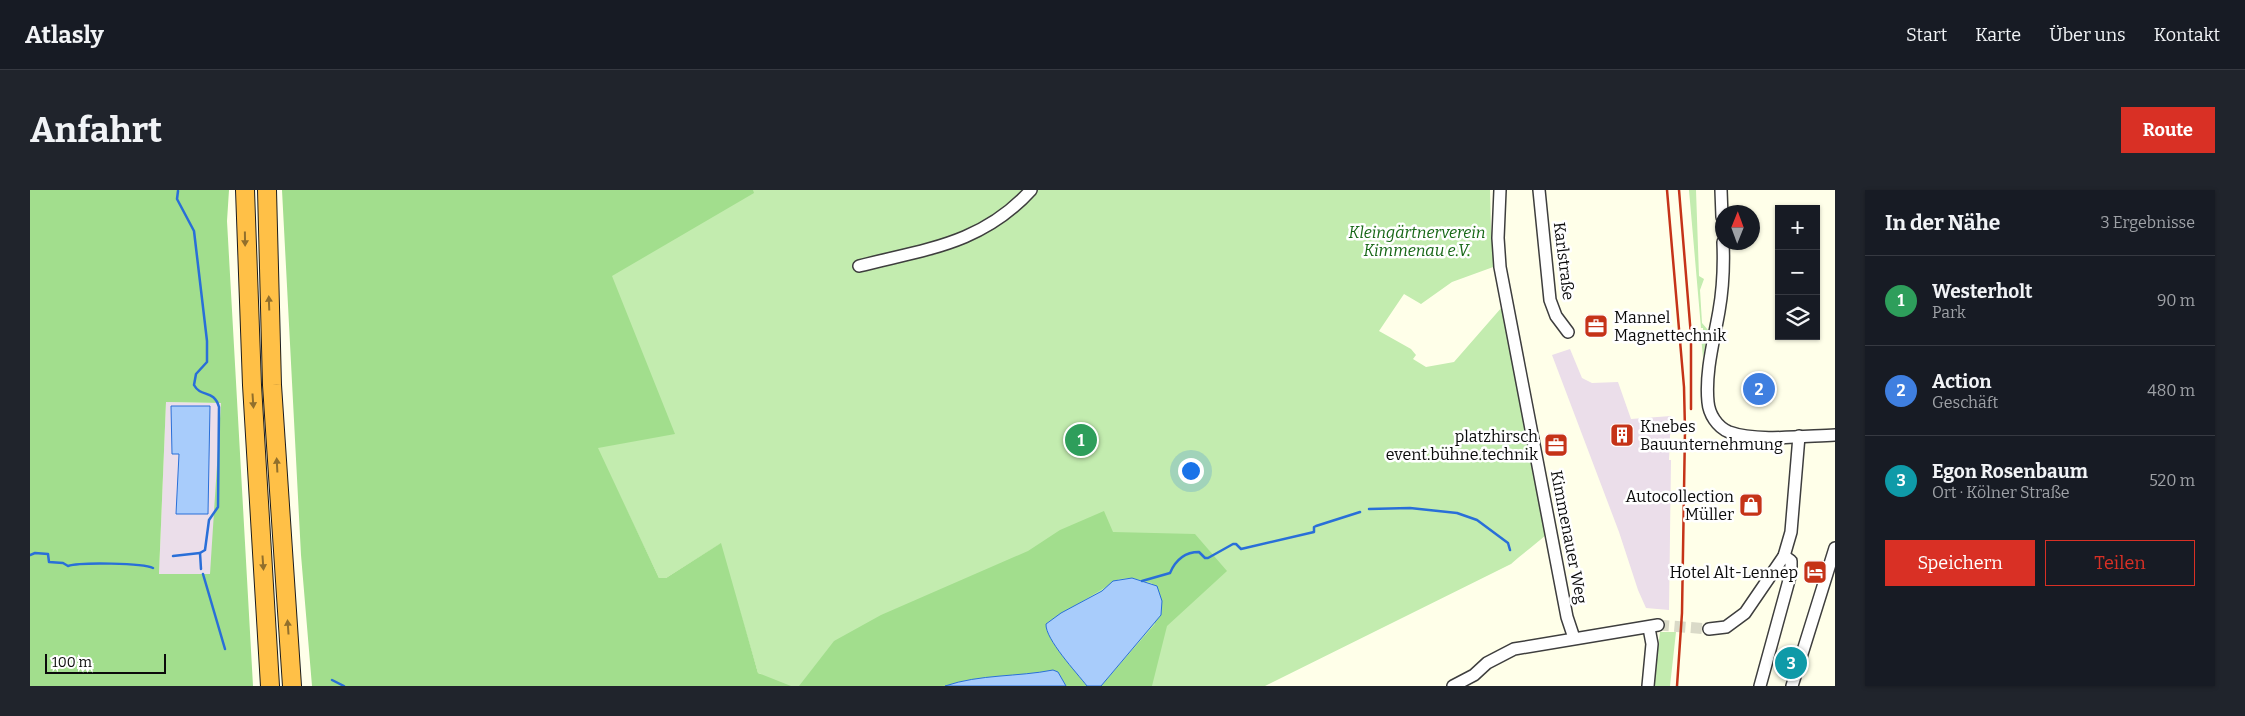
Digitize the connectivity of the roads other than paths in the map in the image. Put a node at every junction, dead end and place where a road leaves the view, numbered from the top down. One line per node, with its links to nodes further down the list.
1 (245, 190): 17 (highway, one-way to 17)
2 (267, 190): 18 (highway, one-way to 2)
3 (1032, 190): 9 (street)
4 (1500, 190): 16 (street, Kimmenauer Weg)
5 (1540, 190): 10 (street, Karlstraße)
6 (1721, 190): 7 (street)
7 (1722, 205)
8 (1723, 250): 12 (street)
9 (858, 266)
10 (1568, 332)
11 (1835, 435): 12 (street)
12 (1799, 436): 14 (street)
13 (1835, 548): 22 (street)
14 (1784, 556): 15 (street); 21 (street)
15 (1709, 629)
16 (1574, 638): 19 (street); 20 (street)
17 (270, 686)
18 (292, 686)
19 (1452, 686)
20 (1648, 686)
21 (1760, 686)
22 (1792, 686)

